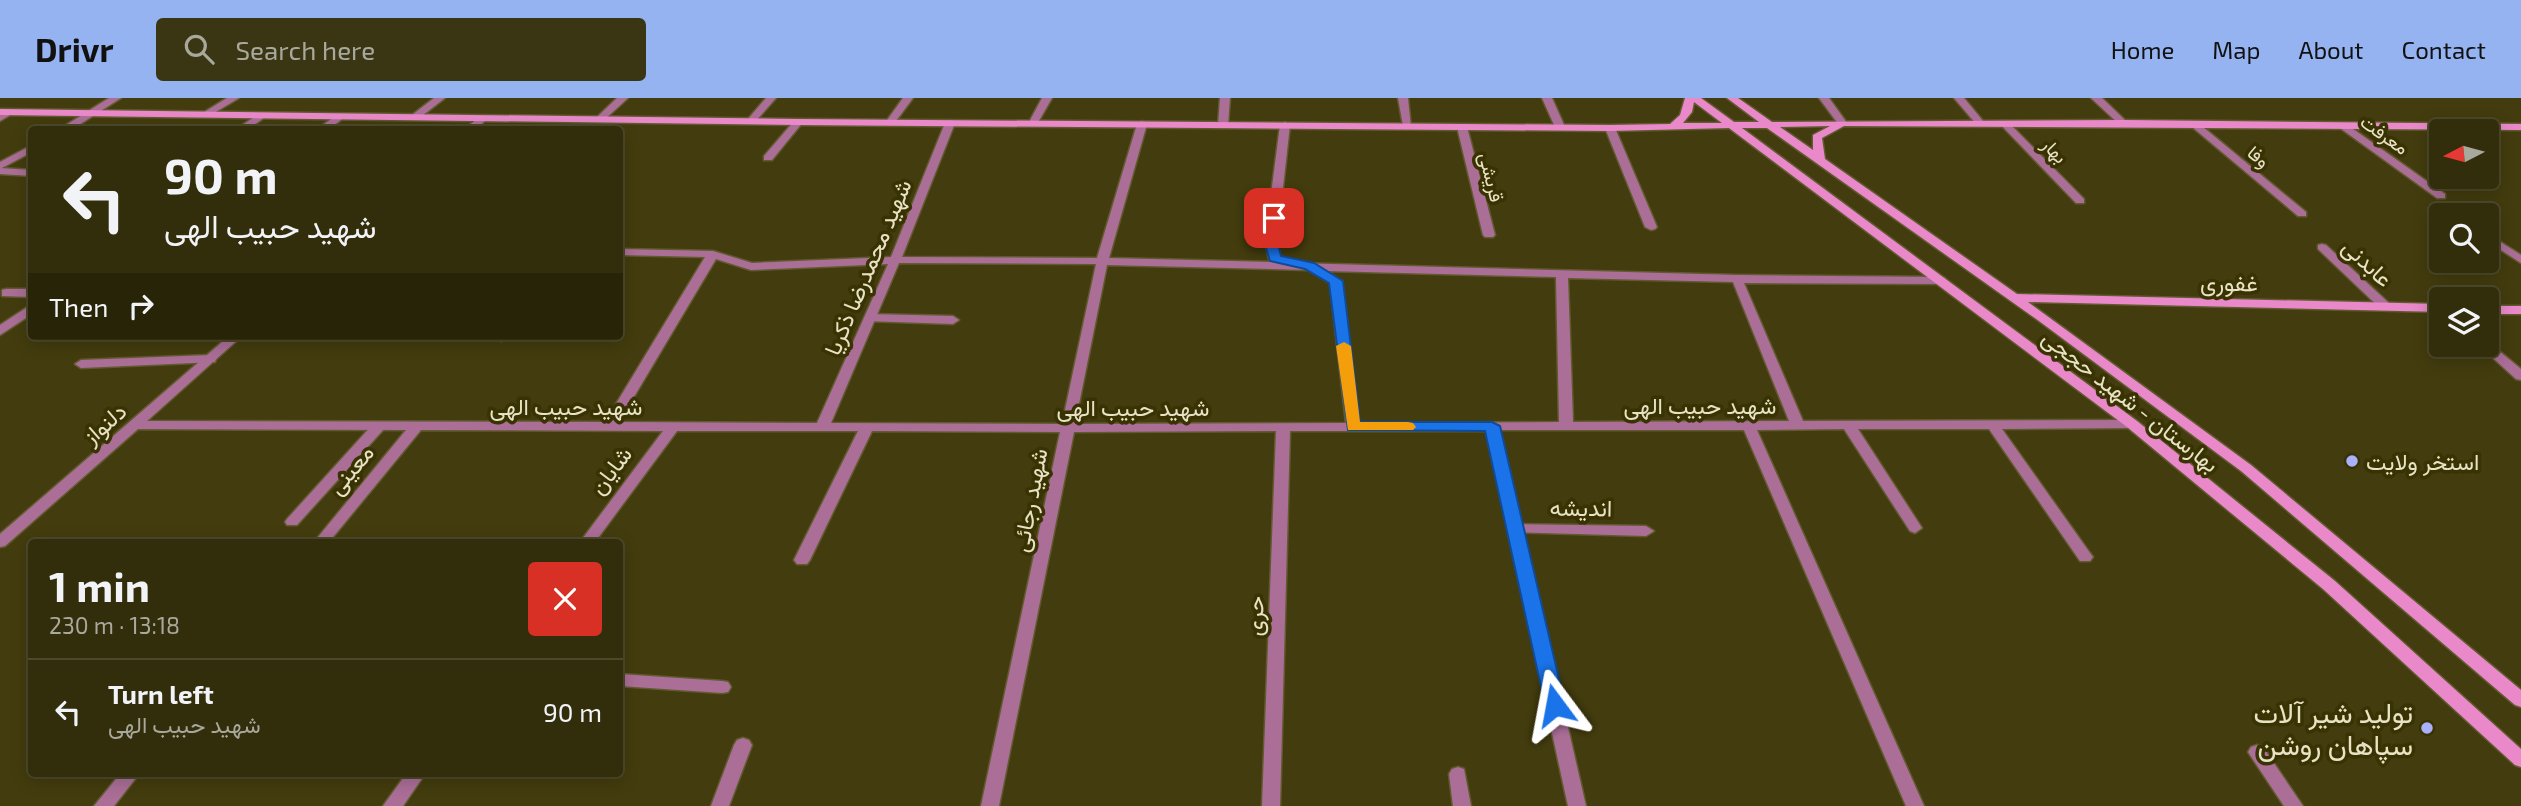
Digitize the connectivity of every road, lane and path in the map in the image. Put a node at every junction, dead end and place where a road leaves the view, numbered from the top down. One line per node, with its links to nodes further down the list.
1 (117, 98): 18 (street)
2 (234, 98): 19 (street)
3 (440, 98): 22 (street)
4 (623, 98): 25 (street)
5 (771, 98): 26 (street)
6 (908, 98): 28 (street)
7 (1047, 98): 34 (street)
8 (1225, 98): 37 (street)
9 (1403, 98): 43 (street)
10 (1547, 98): 47 (street)
11 (1690, 98): 51 (main road)
12 (1695, 98): 48 (main road, بهارستان - شهید حججی)
13 (1732, 98): 44 (main road, بهارستان - شهید حججی)
14 (1824, 98): 30 (street)
15 (1959, 98): 31 (street)
16 (2096, 98): 33 (street)
17 (5, 112): 18 (main road); 23 (street)
18 (92, 113): 19 (main road); 39 (street)
19 (206, 114): 20 (main road)
20 (263, 115): 21 (main road); 40 (street)
21 (341, 116): 22 (main road); 41 (street)
22 (415, 117): 24 (main road)
23 (0, 118)
24 (483, 118): 25 (main road); 42 (street)
25 (600, 119): 26 (main road)
26 (751, 121): 27 (main road)
27 (798, 122): 28 (main road); 53 (street)
28 (890, 123): 29 (main road)
29 (950, 123): 34 (main road); 66 (street, شهید محمدرضا ذکریا)
30 (1843, 123): 31 (main road); 44 (main road); 54 (main road)
31 (1980, 123): 32 (main road)
32 (2004, 123): 33 (main road); 58 (street, بهار)
33 (2123, 123): 36 (main road)
34 (1033, 124): 35 (main road)
35 (1142, 124): 37 (main road); 68 (street, شهید رجائی)
36 (2194, 124): 45 (main road); 59 (street, وفا)
37 (1223, 125): 38 (main road)
38 (1285, 125): 43 (main road); 69 (street)
39 (69, 126)
40 (246, 126)
41 (327, 126)
42 (474, 126)
43 (1408, 126): 46 (main road)
44 (1769, 126): 48 (main road); 54 (main road, بهارستان - شهید حججی)
45 (2343, 126): 49 (main road); 57 (street, معرفت)
46 (1462, 127): 47 (main road); 61 (street, قریشی)
47 (1560, 127): 50 (main road)
48 (1735, 127): 51 (main road); 72 (main road, بهارستان - شهید حججی)
49 (2521, 127)
50 (1610, 128): 51 (main road); 60 (street)
51 (1670, 128)
52 (28, 151): 55 (street)
53 (768, 158)
54 (1821, 162): 75 (main road, بهارستان - شهید حججی)
55 (0, 169): 56 (street)
56 (28, 172)
57 (2441, 196)
58 (2080, 201)
59 (2302, 214)
60 (1651, 227)
61 (1489, 235)
62 (2499, 245): 67 (street)
63 (2322, 247): 76 (street, عابدنی)
64 (623, 252): 65 (street)
65 (713, 254): 66 (street); 99 (street)
66 (895, 260): 68 (street); 81 (street, شهید محمدرضا ذکریا)
67 (2521, 260)
68 (1102, 261): 69 (street); 105 (street, شهید رجائی)
69 (1310, 266): 70 (street); 104 (street)
70 (1562, 275): 71 (street); 96 (street)
71 (1737, 279): 72 (street); 98 (street)
72 (1941, 281): 89 (main road, بهارستان - شهید حججی)
73 (6, 292): 74 (street)
74 (28, 293)
75 (2015, 298): 76 (main road, غفوری); 117 (main road, بهارستان - شهید حججی)
76 (2386, 307): 77 (main road, غفوری)
77 (2429, 309)
78 (2499, 310): 79 (main road)
79 (2521, 310)
80 (28, 312): 83 (street)
81 (870, 318): 82 (street); 101 (street, شهید محمدرضا ذکریا)
82 (953, 320)
83 (0, 331)
84 (231, 340): 86 (street, دلنواز)
85 (2499, 357): 88 (street)
86 (210, 359): 87 (street); 90 (street, دلنواز)
87 (81, 364)
88 (2521, 376)
89 (2132, 424): 92 (street, شهید حبیب الهی); 120 (main road, بهارستان - شهید حججی)
90 (134, 425): 93 (street, شهید حبیب الهی); 112 (street, دلنواز)
91 (1848, 425): 92 (street, شهید حبیب الهی); 98 (street, شهید حبیب الهی); 107 (street)
92 (1993, 425): 113 (street)
93 (380, 426): 94 (street, شهید حبیب الهی); 106 (street)
94 (417, 426): 99 (street, شهید حبیب الهی); 110 (street, معینی)
95 (1492, 426): 96 (street, شهید حبیب الهی); 104 (street, شهید حبیب الهی); 108 (street)
96 (1566, 426): 97 (street, شهید حبیب الهی)
97 (1749, 426): 98 (street, شهید حبیب الهی); 131 (street)
98 (1798, 426)
99 (609, 427): 100 (street, شهید حبیب الهی)
100 (673, 427): 101 (street, شهید حبیب الهی); 111 (street, شایان)
101 (822, 427): 102 (street, شهید حبیب الهی)
102 (867, 427): 105 (street, شهید حبیب الهی); 114 (street)
103 (1283, 427): 104 (street, شهید حبیب الهی); 105 (street, شهید حبیب الهی); 128 (street, حری)
104 (1353, 427)
105 (1067, 428): 127 (street, شهید رجائی)
106 (292, 522)
107 (1915, 528)
108 (1515, 529): 109 (street, اندیشه); 130 (street)
109 (1647, 531)
110 (323, 539)
111 (589, 539)
112 (0, 542)
113 (2085, 557)
114 (802, 560)
115 (623, 680): 116 (street)
116 (722, 687)
117 (2521, 700)
118 (743, 745): 126 (street)
119 (2257, 751): 132 (street)
120 (2521, 760)
121 (1458, 774): 129 (street)
122 (127, 777): 124 (street)
123 (414, 777): 125 (street)
124 (103, 806)
125 (392, 806)
126 (720, 806)
127 (990, 806)
128 (1271, 806)
129 (1462, 806)
130 (1577, 806)
131 (1915, 806)
132 (2294, 806)

